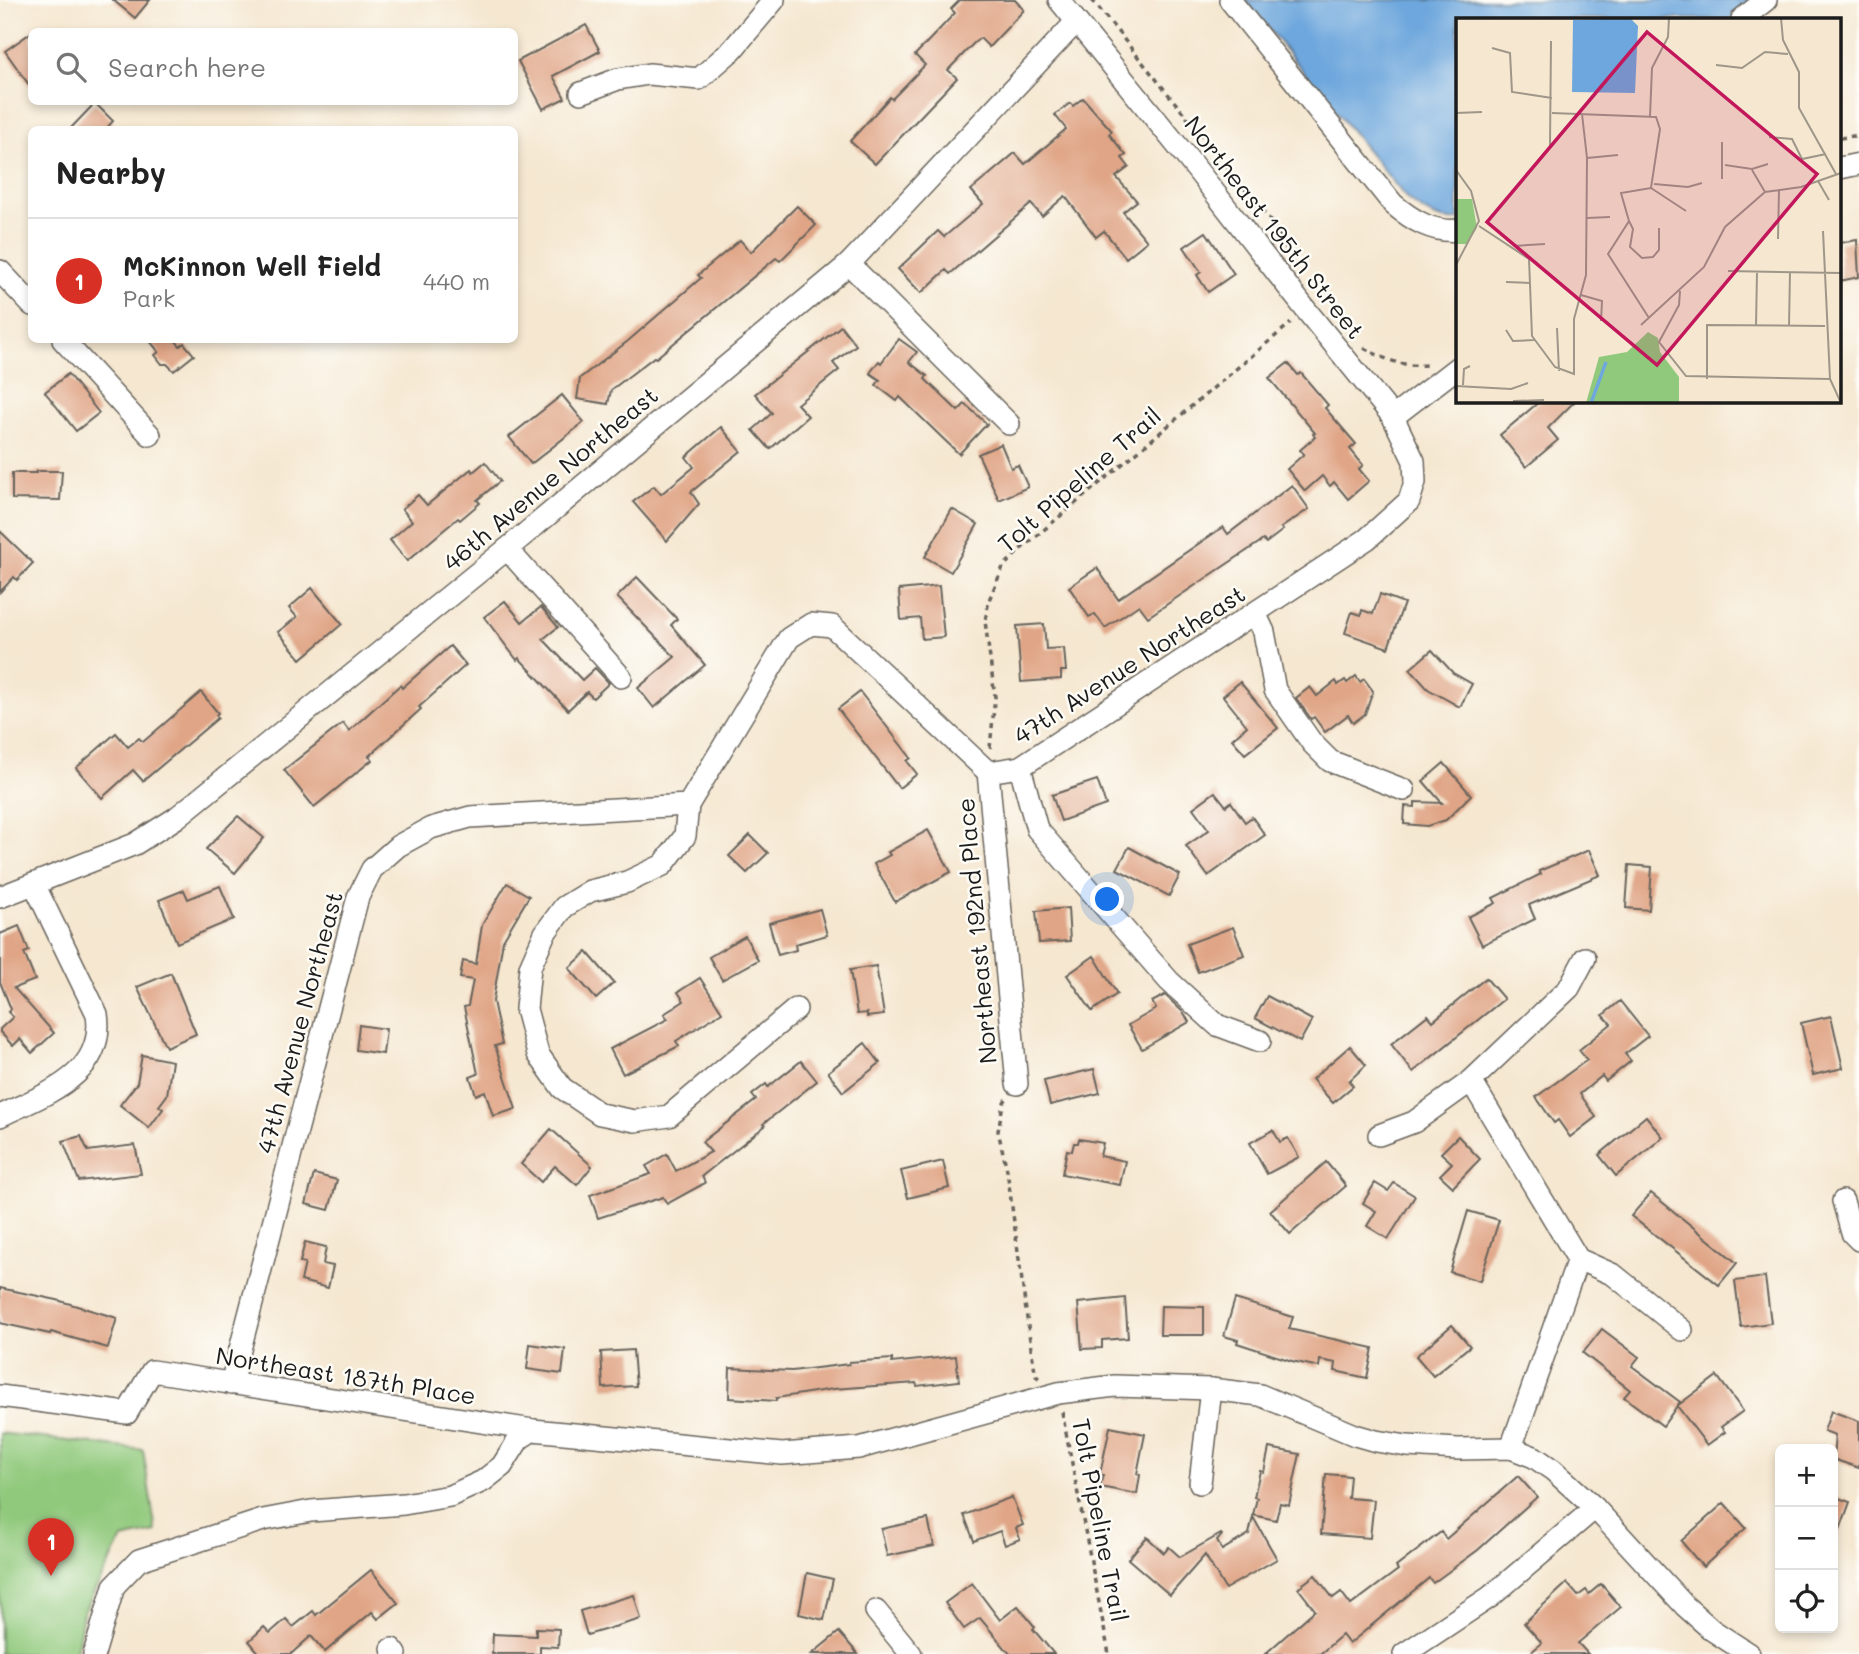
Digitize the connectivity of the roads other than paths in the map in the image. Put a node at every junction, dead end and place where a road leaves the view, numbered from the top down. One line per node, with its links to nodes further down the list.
1 (774, 0): 7 (street)
2 (1059, 0): 6 (street, Northeast 195th Street)
3 (1230, 0): 8 (street)
4 (1766, 0): 5 (street)
5 (1743, 18)
6 (1076, 22): 9 (street, 46th Avenue Northeast); 14 (street, Northeast 195th Street)
7 (581, 93)
8 (1456, 230)
9 (849, 264): 15 (street); 18 (street, 46th Avenue Northeast)
10 (0, 271): 11 (street)
11 (28, 301)
12 (66, 343): 16 (street)
13 (1456, 369): 14 (street)
14 (1393, 417): 17 (street, Northeast 195th Street)
15 (1009, 424)
16 (150, 435)
17 (1409, 501): 19 (street, 47th Avenue Northeast)
18 (507, 549): 20 (street); 25 (street, 46th Avenue Northeast)
19 (1255, 613): 21 (street, 47th Avenue Northeast); 23 (street)
20 (621, 677)
21 (1020, 767): 22 (street, 47th Avenue Northeast); 29 (street)
22 (988, 772): 24 (street); 31 (street, Northeast 192nd Place)
23 (1405, 790)
24 (688, 805): 28 (street); 38 (street, 47th Avenue Northeast)
25 (34, 884): 26 (street, 46th Avenue Northeast); 32 (street)
26 (0, 897)
27 (1586, 958): 30 (street)
28 (796, 1009)
29 (1260, 1041)
30 (1471, 1081): 33 (street); 36 (street)
31 (1017, 1084)
32 (0, 1116)
33 (1379, 1135)
34 (1843, 1201): 35 (street)
35 (1859, 1240)
36 (1578, 1259): 37 (street); 42 (street)
37 (1682, 1330)
38 (231, 1384): 40 (street, Northeast 187th Place); 41 (street, Northeast 187th Place)
39 (1211, 1389): 41 (street, Northeast 187th Place); 42 (street, Northeast 187th Place); 43 (street)
40 (0, 1395)
41 (533, 1430): 46 (street)
42 (1511, 1448): 44 (street)
43 (1200, 1483)
44 (1595, 1508): 48 (street); 49 (street)
45 (876, 1611): 47 (street)
46 (94, 1654)
47 (911, 1654)
48 (1404, 1654)
49 (1749, 1654)

